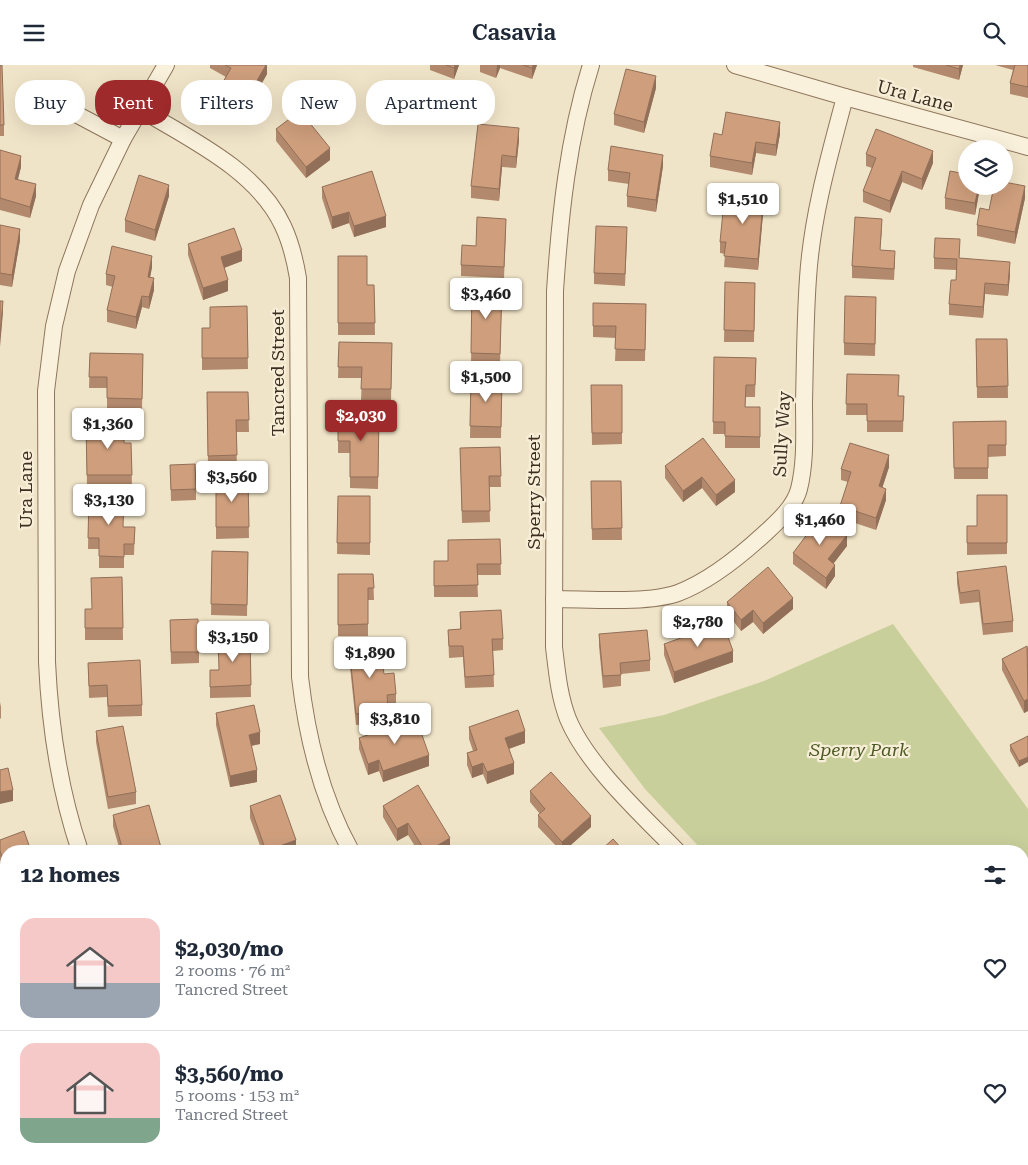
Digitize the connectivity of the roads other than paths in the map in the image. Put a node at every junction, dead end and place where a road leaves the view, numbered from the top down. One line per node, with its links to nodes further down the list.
1 (166, 65): 4 (street, Ura Lane)
2 (591, 65): 11 (street, Sperry Street)
3 (735, 65): 5 (street, Ura Lane)
4 (157, 80)
5 (845, 97): 10 (street, Ura Lane); 11 (street, Sully Way)
6 (85, 119): 9 (street)
7 (131, 125): 9 (street, Ura Lane)
8 (168, 125): 13 (street, Tancred Street)
9 (123, 139): 12 (street, Ura Lane)
10 (1028, 147)
11 (554, 599): 14 (street, Sperry Street)
12 (78, 845)
13 (348, 845)
14 (671, 845)

